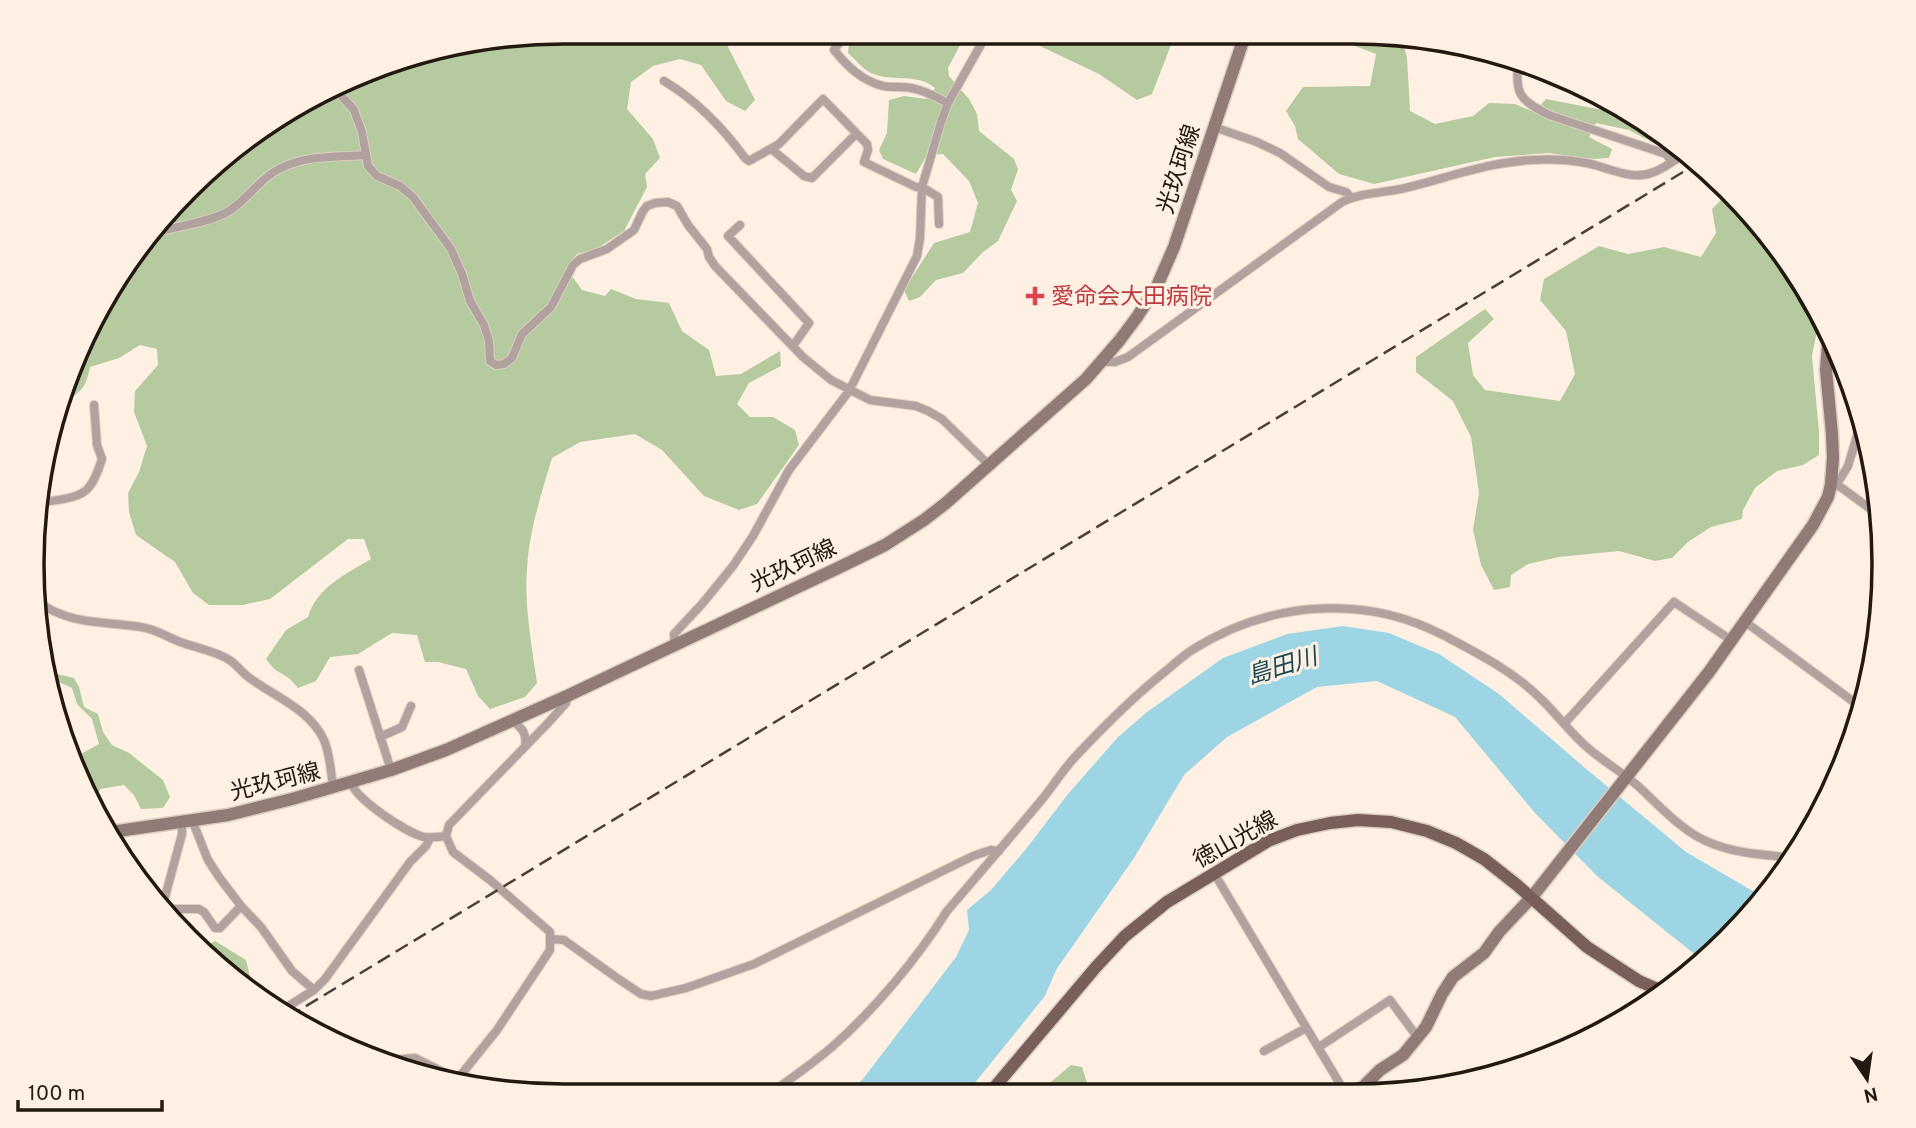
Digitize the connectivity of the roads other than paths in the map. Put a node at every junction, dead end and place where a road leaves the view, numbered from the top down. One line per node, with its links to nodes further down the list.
1 (838, 44): 7 (street)
2 (981, 44): 7 (street)
3 (1242, 44): 8 (main road, 光玖珂線)
4 (1517, 70): 13 (street)
5 (664, 81): 10 (street)
6 (340, 94): 11 (street)
7 (948, 103): 14 (street)
8 (1214, 127): 15 (street); 21 (main road, 光玖珂線)
9 (856, 134): 10 (street); 10 (street); 14 (street)
10 (774, 147)
11 (365, 156): 18 (street); 19 (street)
12 (1678, 158): 13 (street)
13 (1672, 162): 15 (street)
14 (922, 187): 16 (street); 22 (street)
15 (1351, 198): 21 (street)
16 (939, 224)
17 (740, 225): 19 (street)
18 (165, 230)
19 (793, 346): 22 (street)
20 (1827, 353): 26 (main road)
21 (1101, 362): 25 (main road, 光玖珂線)
22 (849, 391): 25 (street); 32 (street)
23 (94, 405): 27 (street)
24 (1857, 437): 26 (street)
25 (989, 465): 32 (main road, 光玖珂線)
26 (1834, 484): 28 (street); 30 (main road)
27 (48, 501)
28 (1869, 508)
29 (46, 607): 44 (street)
30 (1744, 621): 31 (main road); 35 (street)
31 (1731, 640): 38 (street); 42 (main road)
32 (675, 645): 34 (main road, 光玖珂線)
33 (359, 670): 39 (street)
34 (567, 696): 37 (main road, 光玖珂線); 40 (street)
35 (1854, 702)
36 (411, 706): 39 (street)
37 (513, 721): 40 (street); 41 (main road, 光玖珂線)
38 (1564, 724): 42 (street); 49 (street)
39 (380, 737): 41 (street)
40 (525, 747): 47 (street)
41 (391, 770): 43 (main road, 光玖珂線)
42 (1624, 781): 50 (street); 52 (main road)
43 (351, 782): 44 (main road, 光玖珂線); 48 (street)
44 (333, 788): 45 (main road, 光玖珂線)
45 (187, 821): 46 (main road, 光玖珂線); 53 (street); 54 (street)
46 (117, 831)
47 (446, 836): 48 (street); 56 (street)
48 (429, 838): 58 (street)
49 (999, 851): 56 (street); 67 (street)
50 (1782, 857)
51 (1214, 873): 52 (main road, 徳山光線); 60 (street); 68 (main road, 徳山光線)
52 (1535, 893): 57 (main road, 徳山光線); 61 (main road)
53 (165, 897)
54 (241, 906): 55 (street); 58 (street)
55 (175, 909)
56 (551, 939): 66 (street)
57 (1654, 988)
58 (314, 990): 59 (street)
59 (289, 1006)
60 (1306, 1028): 62 (street); 63 (street)
61 (1418, 1038): 62 (street); 70 (main road)
62 (1319, 1047): 69 (street)
63 (1264, 1051)
64 (403, 1059): 65 (street)
65 (434, 1068)
66 (462, 1074)
67 (783, 1084)
68 (997, 1084)
69 (1340, 1084)
70 (1365, 1084)

